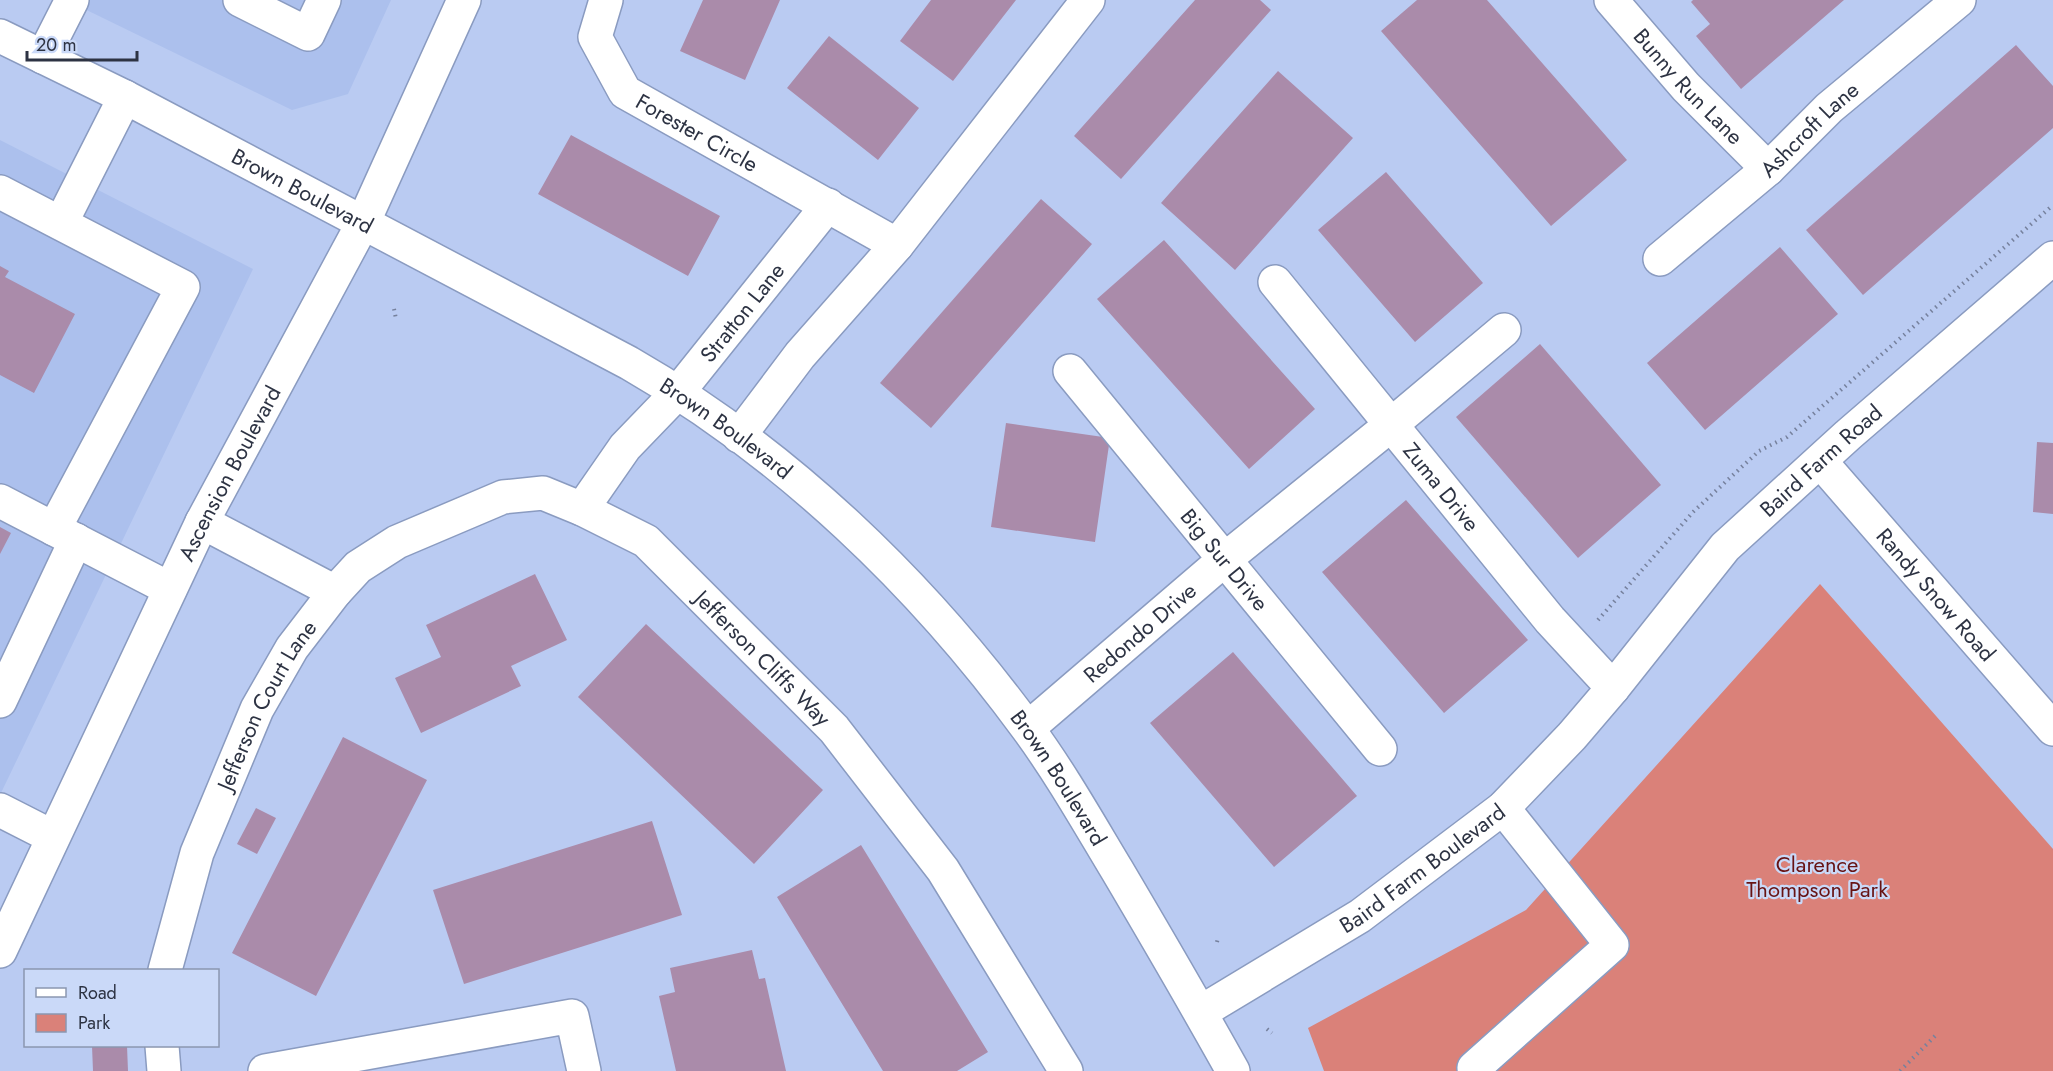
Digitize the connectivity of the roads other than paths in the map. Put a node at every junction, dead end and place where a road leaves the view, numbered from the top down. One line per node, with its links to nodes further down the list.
1 (72, 0): 10 (street)
2 (240, 0): 3 (street)
3 (324, 0)
4 (464, 0): 16 (street, Ascension Boulevard)
5 (606, 0): 14 (street, Forester Circle)
6 (1088, 0): 17 (street)
7 (1611, 0): 12 (street, Bunny Run Lane)
8 (1959, 0): 12 (street, Ashcroft Lane)
9 (0, 36): 10 (street, Brown Boulevard)
10 (44, 57): 11 (street, Brown Boulevard)
11 (125, 98): 15 (street); 16 (street, Brown Boulevard)
12 (1768, 168): 19 (street, Ashcroft Lane)
13 (0, 192): 15 (street)
14 (828, 205): 17 (street); 23 (street, Stratton Lane)
15 (61, 223): 30 (street)
16 (363, 223): 23 (street, Brown Boulevard); 29 (street, Ascension Boulevard)
17 (897, 245): 25 (street)
18 (2053, 258): 26 (street, Baird Farm Road)
19 (1660, 259)
20 (1275, 282): 24 (street, Zuma Drive)
21 (1504, 330): 24 (street, Redondo Drive)
22 (1070, 371): 31 (street, Big Sur Drive)
23 (679, 391): 25 (street, Brown Boulevard); 28 (street, Stratton Lane)
24 (1392, 424): 31 (street, Redondo Drive); 34 (street, Zuma Drive)
25 (739, 436): 36 (street, Brown Boulevard)
26 (1820, 460): 34 (street, Baird Farm Road); 37 (street, Randy Snow Road)
27 (0, 501): 30 (street)
28 (582, 509): 33 (street, Jefferson Cliffs Way); 50 (street, Jefferson Cliffs Way)
29 (202, 522): 32 (street, Ascension Boulevard); 33 (street)
30 (65, 535): 32 (street); 35 (street)
31 (1224, 560): 36 (street, Redondo Drive); 38 (street, Big Sur Drive)
32 (170, 589): 41 (street, Ascension Boulevard)
33 (335, 592): 43 (street, Jefferson Court Lane)
34 (1613, 688): 39 (street, Baird Farm Boulevard)
35 (0, 701)
36 (1028, 728): 44 (street, Brown Boulevard)
37 (2053, 729)
38 (1380, 749)
39 (1503, 808): 44 (street, Baird Farm Boulevard); 46 (street)
40 (0, 810): 41 (street)
41 (53, 837): 42 (street, Ascension Boulevard)
42 (0, 951)
43 (165, 969)
44 (1201, 1012): 51 (street, Brown Boulevard)
45 (162, 1047): 47 (street)
46 (1474, 1068)
47 (164, 1071)
48 (265, 1071): 49 (street)
49 (584, 1071)
50 (1066, 1071)
51 (1233, 1071)

